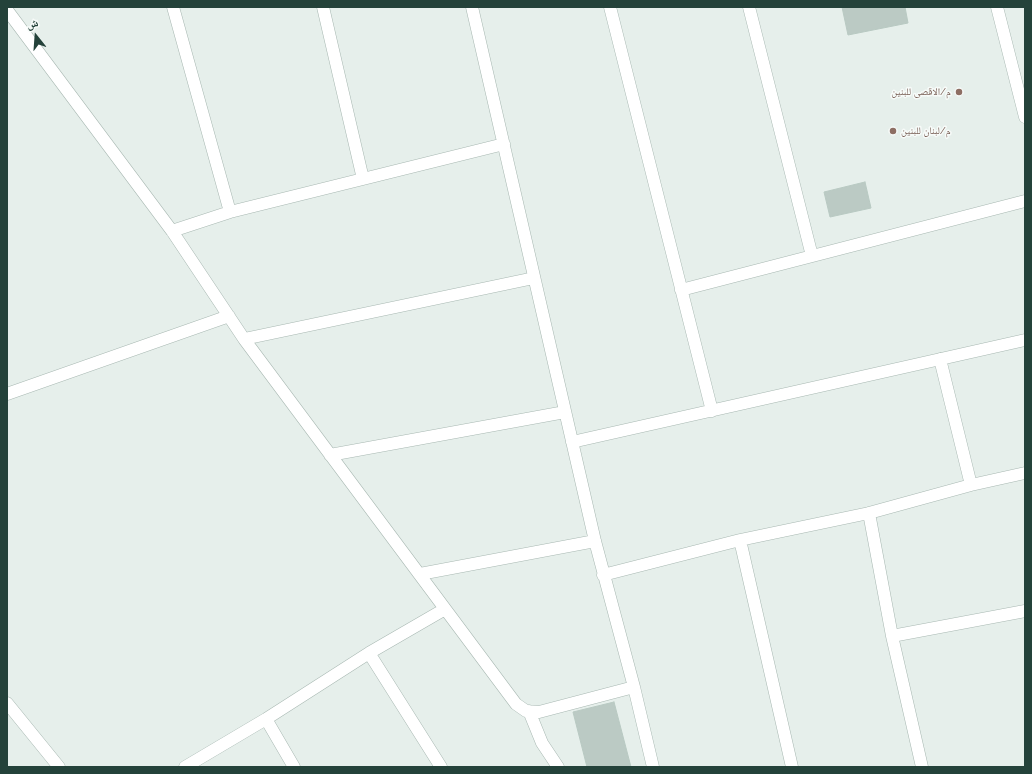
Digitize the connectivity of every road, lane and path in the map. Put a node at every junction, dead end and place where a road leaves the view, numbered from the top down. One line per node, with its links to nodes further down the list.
1 (173, 7): 12 (street)
2 (323, 7): 10 (street)
3 (472, 7): 9 (street)
4 (610, 7): 16 (street)
5 (749, 7): 14 (street)
6 (997, 7): 8 (street)
7 (7, 10): 13 (street)
8 (1025, 117)
9 (504, 144): 10 (street); 15 (street)
10 (363, 179): 12 (street)
11 (1025, 201): 14 (street)
12 (230, 212): 13 (street)
13 (172, 231): 17 (street)
14 (812, 256): 16 (street)
15 (534, 278): 18 (street); 23 (street)
16 (681, 290): 22 (street)
17 (228, 316): 18 (street); 21 (street)
18 (244, 339): 25 (street)
19 (1025, 340): 20 (street)
20 (940, 359): 22 (street); 27 (street)
21 (7, 394)
22 (712, 411): 24 (street)
23 (565, 412): 24 (street); 25 (street)
24 (572, 442): 30 (street)
25 (330, 455): 31 (street)
26 (1025, 473): 27 (street)
27 (971, 485): 28 (street)
28 (869, 512): 29 (street); 35 (street)
29 (740, 540): 32 (street); 47 (street)
30 (595, 541): 31 (street); 32 (street)
31 (420, 574): 33 (street)
32 (603, 575): 37 (street)
33 (445, 608): 36 (street); 39 (street)
34 (1025, 611): 35 (street)
35 (892, 636): 48 (street)
36 (370, 653): 40 (street); 44 (street)
37 (634, 687): 39 (street); 46 (street)
38 (7, 703): 41 (street)
39 (529, 711): 45 (street)
40 (266, 719): 42 (street); 43 (street)
41 (59, 767)
42 (185, 767)
43 (294, 767)
44 (441, 767)
45 (558, 767)
46 (653, 767)
47 (792, 767)
48 (922, 767)

